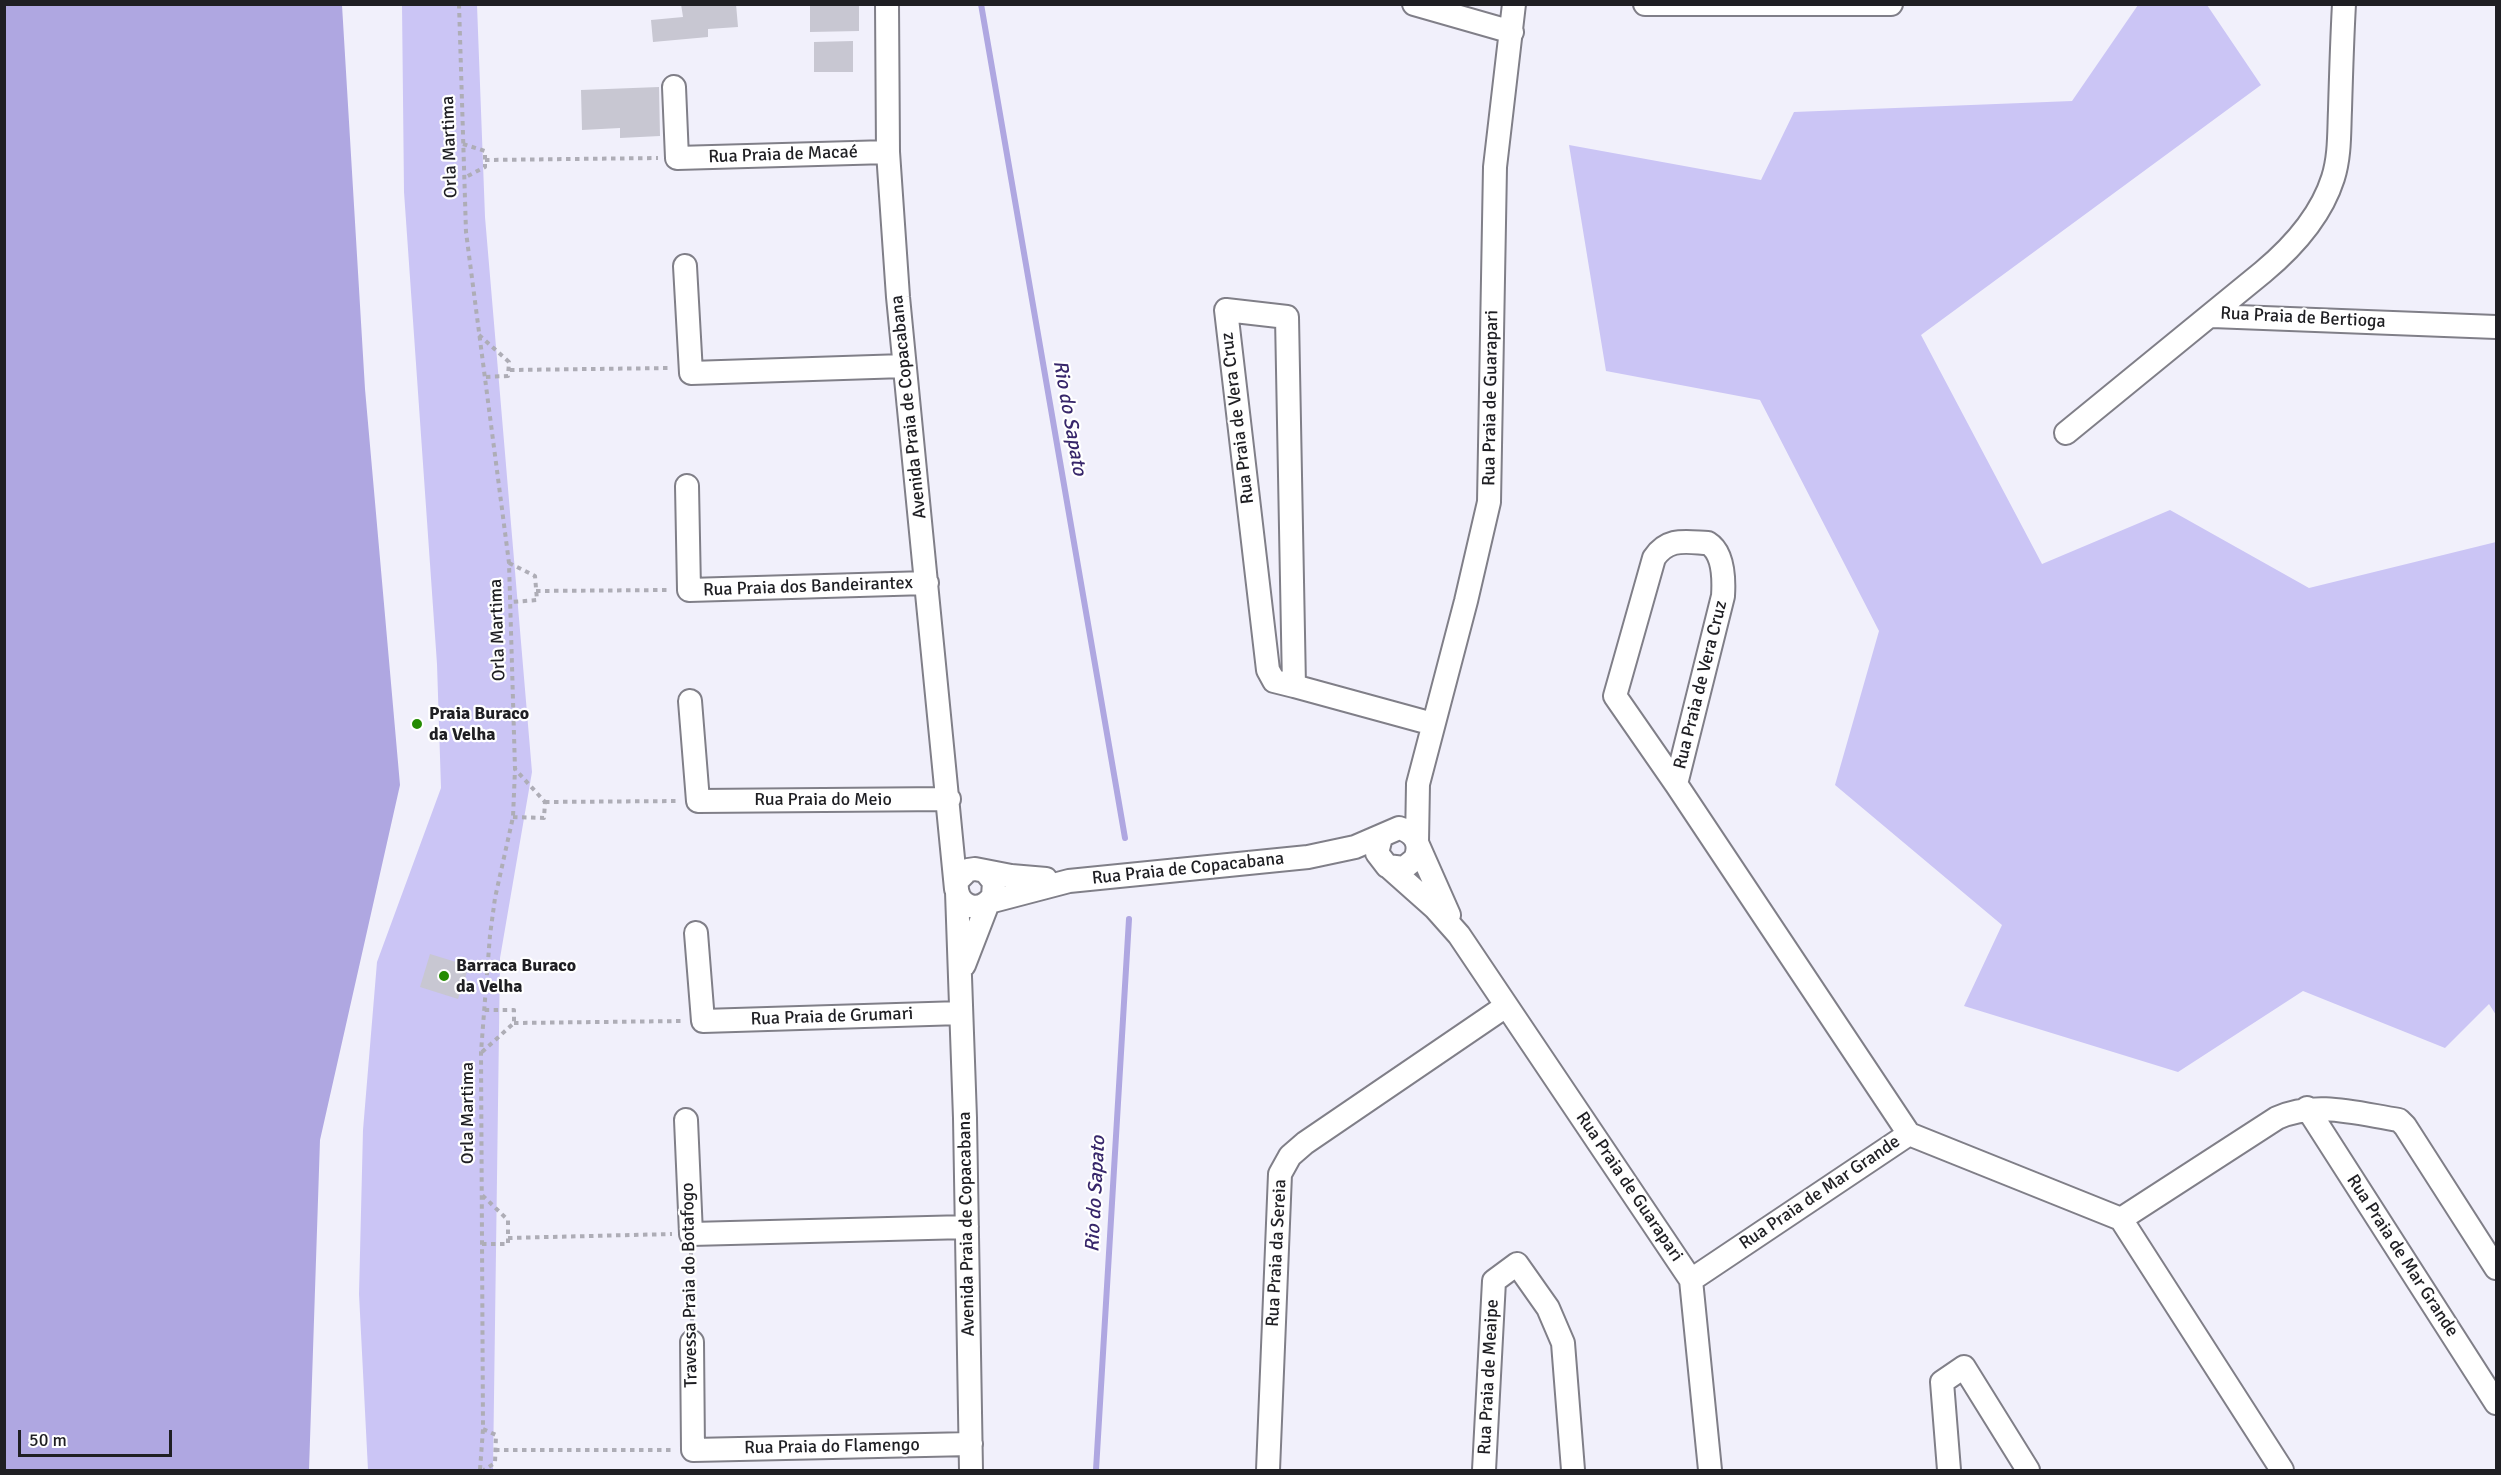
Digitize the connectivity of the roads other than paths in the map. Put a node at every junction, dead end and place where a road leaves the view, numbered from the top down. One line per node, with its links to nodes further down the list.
1 (887, 4): 10 (street, Avenida Praia de Copacabana)
2 (1414, 4): 8 (street)
3 (1514, 4): 8 (street, Rua Praia de Guarapari)
4 (1646, 4): 7 (street)
5 (1891, 4): 7 (street)
6 (2344, 4): 12 (street, Rua Praia de Bertioga)
7 (1748, 5)
8 (1512, 32): 20 (street, Rua Praia de Guarapari)
9 (674, 87): 10 (street, Rua Praia de Macaé)
10 (888, 152): 14 (street, Avenida Praia de Copacabana)
11 (685, 266): 14 (street)
12 (2212, 316): 13 (street, Rua Praia de Bertioga); 15 (street)
13 (2496, 327)
14 (904, 366): 17 (street, Avenida Praia de Copacabana)
15 (2066, 433)
16 (687, 486): 17 (street, Rua Praia dos Bandeirantex)
17 (927, 583): 23 (street, Avenida Praia de Copacabana)
18 (1294, 686): 18 (street, Rua Praia de Vera Cruz); 20 (street, Rua Praia de Vera Cruz)
19 (690, 700): 23 (street, Rua Praia do Meio)
20 (1433, 724): 21 (street, Rua Praia de Guarapari)
21 (1418, 784): 24 (street, Rua Praia de Guarapari); 25 (street, Rua Praia de Guarapari)
22 (1676, 784): 22 (street, Rua Praia de Vera Cruz); 39 (street, Rua Praia de Vera Cruz)
23 (949, 804): 28 (street, Avenida Praia de Copacabana); 30 (street, Avenida Praia de Copacabana)
24 (1382, 835): 25 (street); 26 (street, Rua Praia de Copacabana); 27 (street)
25 (1417, 843): 27 (street); 33 (street, Rua Praia de Guarapari)
26 (1308, 857): 27 (street, Rua Praia de Copacabana); 29 (street, Rua Praia de Copacabana)
27 (1389, 867): 33 (street, Rua Praia de Guarapari)
28 (984, 870): 29 (street, Rua Praia de Copacabana); 30 (street); 31 (street)
29 (1069, 881): 31 (street, Rua Praia de Copacabana)
30 (956, 890): 31 (street); 34 (street, Avenida Praia de Copacabana)
31 (988, 902): 34 (street, Avenida Praia de Copacabana)
32 (696, 933): 36 (street, Rua Praia de Grumari)
33 (1459, 935): 35 (street, Rua Praia de Guarapari)
34 (960, 978): 36 (street, Avenida Praia de Copacabana)
35 (1506, 1006): 43 (street, Rua Praia de Guarapari); 49 (street, Rua Praia da Sereia)
36 (961, 1013): 41 (street, Avenida Praia de Copacabana)
37 (2307, 1108): 40 (street); 42 (street); 45 (street, Rua Praia de Mar Grande)
38 (686, 1120): 41 (street, Travessa Praia do Botafogo)
39 (1909, 1134): 40 (street, Rua Praia de Mar Grande); 43 (street, Rua Praia de Mar Grande)
40 (2121, 1219): 55 (street)
41 (967, 1227): 46 (street, Avenida Praia de Copacabana)
42 (2496, 1268)
43 (1691, 1280): 52 (street, Rua Praia de Guarapari)
44 (692, 1342): 47 (street, Travessa Praia do Botafogo)
45 (2496, 1403)
46 (971, 1444): 47 (street, Rua Praia do Flamengo); 48 (street, Avenida Praia de Copacabana)
47 (693, 1450)
48 (971, 1470)
49 (1268, 1470)
50 (1484, 1470): 51 (street, Rua Praia de Meaipe)
51 (1574, 1470)
52 (1710, 1470)
53 (1948, 1470): 54 (street)
54 (2028, 1470)
55 (2282, 1470)

